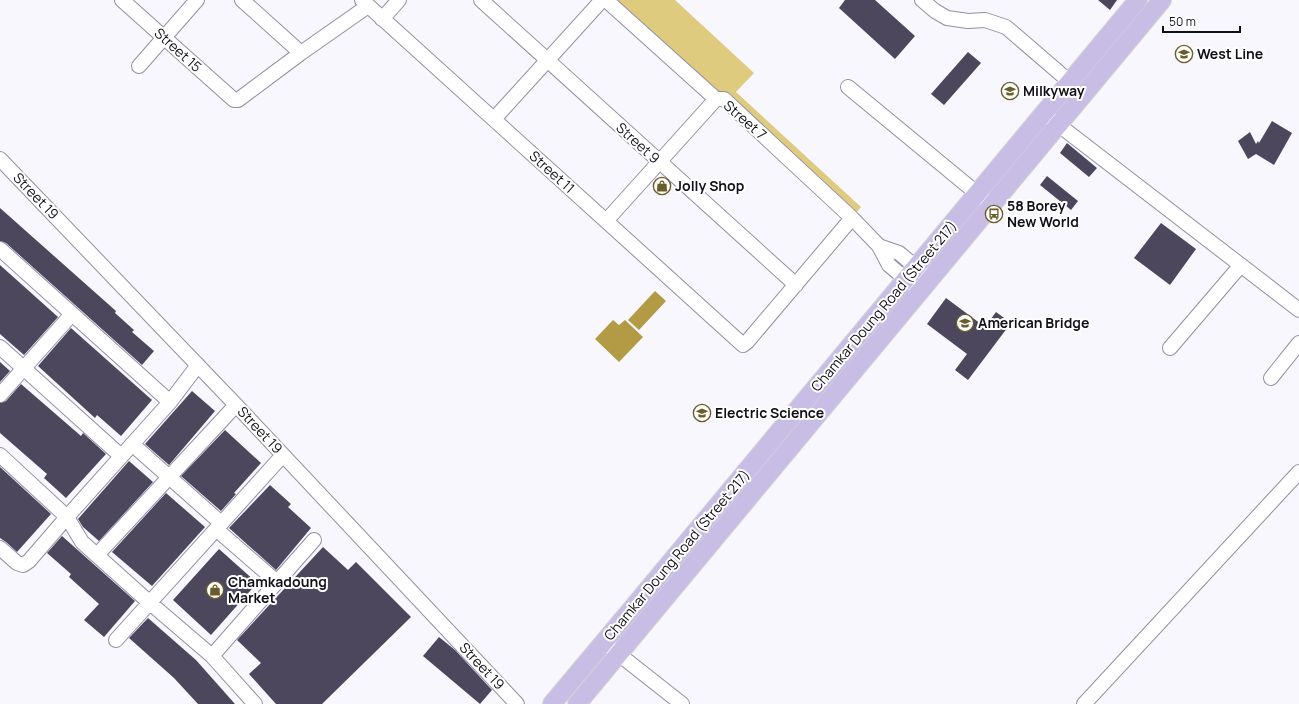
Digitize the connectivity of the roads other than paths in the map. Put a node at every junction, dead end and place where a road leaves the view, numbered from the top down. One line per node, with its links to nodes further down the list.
1 (122, 0): 13 (street, Street 15)
2 (197, 0): 13 (street)
3 (242, 0): 14 (street)
4 (399, 0): 12 (street)
5 (481, 0): 15 (street, Street 9)
6 (602, 0): 15 (street)
7 (606, 0): 19 (street, Street 7)
8 (922, 0): 17 (street)
9 (1138, 0): 17 (main road, Chamkar Doung Road (Street 217))
10 (1162, 0): 22 (main road, Chamkar Doung Road (Street 217))
11 (365, 3): 12 (street, Street 11); 14 (street)
12 (382, 19): 21 (street, Street 11)
13 (164, 37): 14 (street, Street 15); 16 (street)
14 (301, 53)
15 (547, 60): 21 (street); 24 (street, Street 9)
16 (139, 66)
17 (1070, 82): 20 (main road, Chamkar Doung Road (Street 217))
18 (848, 87): 25 (street)
19 (716, 99): 24 (street); 27 (street, Street 7)
20 (1044, 114): 22 (street); 25 (main road, Chamkar Doung Road (Street 217))
21 (494, 119): 28 (street, Street 11)
22 (1058, 125): 26 (main road, Chamkar Doung Road (Street 217)); 30 (street)
23 (0, 159): 39 (street, Street 19)
24 (660, 162): 28 (street); 32 (street, Street 9)
25 (977, 194): 26 (street); 31 (main road, Chamkar Doung Road (Street 217))
26 (992, 205): 33 (main road, Chamkar Doung Road (Street 217))
27 (852, 218): 31 (street, Street 7); 32 (street)
28 (606, 221): 32 (street, Street 11)
29 (0, 249): 35 (street)
30 (1241, 265): 34 (street); 38 (street)
31 (911, 273): 33 (street, Street 7); 59 (main road, Chamkar Doung Road (Street 217))
32 (796, 285)
33 (925, 285): 60 (main road, Chamkar Doung Road (Street 217))
34 (1299, 310)
35 (72, 314): 40 (street); 43 (street)
36 (1299, 343): 41 (street)
37 (0, 347): 40 (street)
38 (1170, 348)
39 (198, 365): 43 (street); 44 (street, Street 19)
40 (24, 368): 42 (street); 48 (street)
41 (1271, 378)
42 (0, 395)
43 (170, 402): 45 (street)
44 (236, 405): 47 (street, Street 19); 50 (street)
45 (132, 444): 48 (street); 50 (street)
46 (0, 455): 51 (street)
47 (283, 455): 52 (street); 63 (street, Street 19)
48 (121, 456): 51 (street)
49 (1299, 472): 67 (street)
50 (169, 477): 52 (street); 55 (street)
51 (67, 517): 54 (street); 55 (street)
52 (219, 526): 56 (street); 57 (street)
53 (314, 540): 56 (street)
54 (0, 548)
55 (97, 555): 57 (street)
56 (277, 582): 61 (street)
57 (150, 603): 58 (street); 61 (street)
58 (116, 640)
59 (604, 643): 60 (street); 64 (main road, Chamkar Doung Road (Street 217))
60 (619, 654): 65 (main road, Chamkar Doung Road (Street 217)); 66 (street)
61 (212, 656): 62 (street)
62 (255, 704)
63 (517, 704)
64 (552, 704)
65 (577, 704)
66 (682, 704)
67 (1084, 704)

